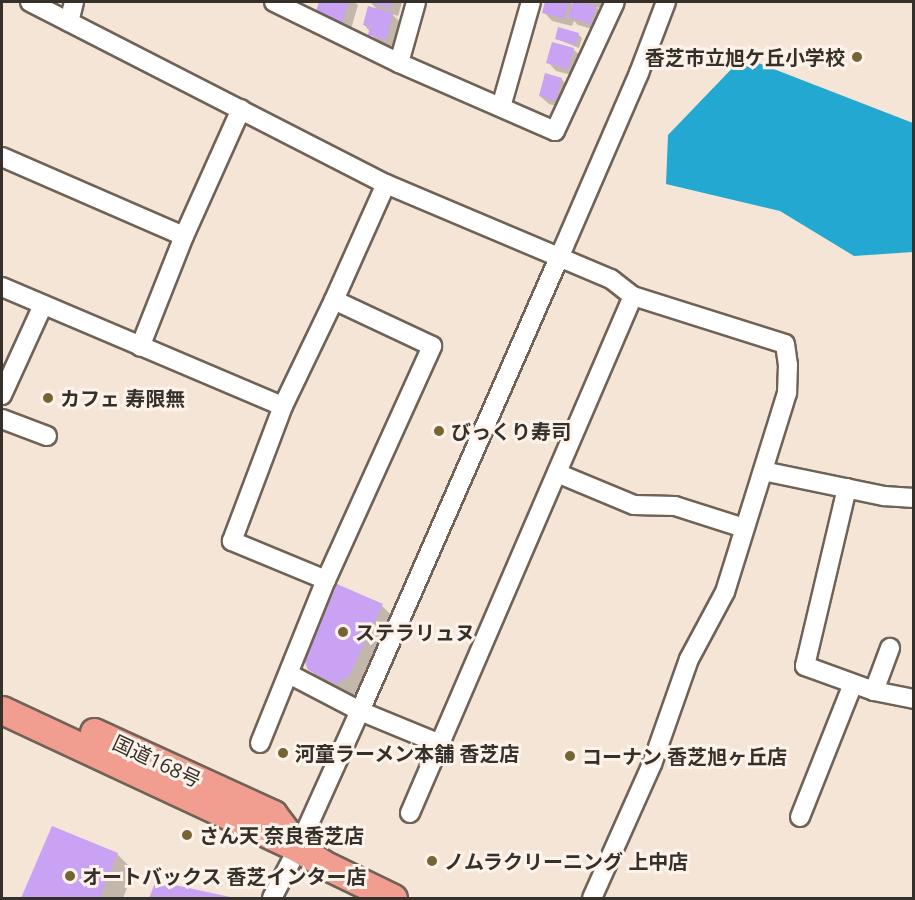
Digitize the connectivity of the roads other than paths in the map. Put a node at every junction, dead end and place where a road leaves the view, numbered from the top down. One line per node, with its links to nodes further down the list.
1 (30, 2): 9 (street)
2 (74, 2): 9 (street)
3 (274, 2): 8 (street)
4 (416, 2): 10 (street)
5 (531, 2): 11 (street)
6 (615, 2): 11 (street)
7 (666, 2): 16 (street)
8 (302, 8): 10 (street)
9 (69, 22): 12 (street)
10 (399, 63): 11 (street)
11 (501, 107)
12 (240, 109): 14 (street); 15 (street)
13 (2, 157): 15 (street)
14 (386, 184): 16 (street); 19 (street)
15 (184, 236): 21 (street)
16 (559, 258): 18 (street); 39 (street)
17 (2, 287): 20 (street)
18 (633, 296): 26 (street); 27 (street)
19 (334, 300): 23 (street); 31 (street)
20 (43, 305): 21 (street); 22 (street)
21 (140, 347): 23 (street)
22 (2, 395)
23 (283, 406): 31 (street)
24 (2, 419): 25 (street)
25 (47, 436)
26 (763, 471): 28 (street); 30 (street)
27 (557, 473): 30 (street); 41 (street)
28 (847, 488): 29 (street); 34 (street)
29 (914, 498)
30 (744, 528): 47 (street)
31 (326, 580): 33 (street)
32 (890, 648): 36 (street)
33 (290, 674): 39 (street); 40 (street)
34 (853, 684): 36 (street); 43 (street)
35 (2, 690): 44 (highway, 国道168号)
36 (874, 691): 37 (street)
37 (914, 699)
38 (2, 710): 44 (highway, 国道168号)
39 (360, 711): 41 (street); 44 (street)
40 (260, 743)
41 (440, 744): 42 (street)
42 (410, 813)
43 (800, 817)
44 (298, 848): 45 (street); 46 (highway, 国道168号)
45 (272, 898)
46 (393, 898)
47 (592, 898)

